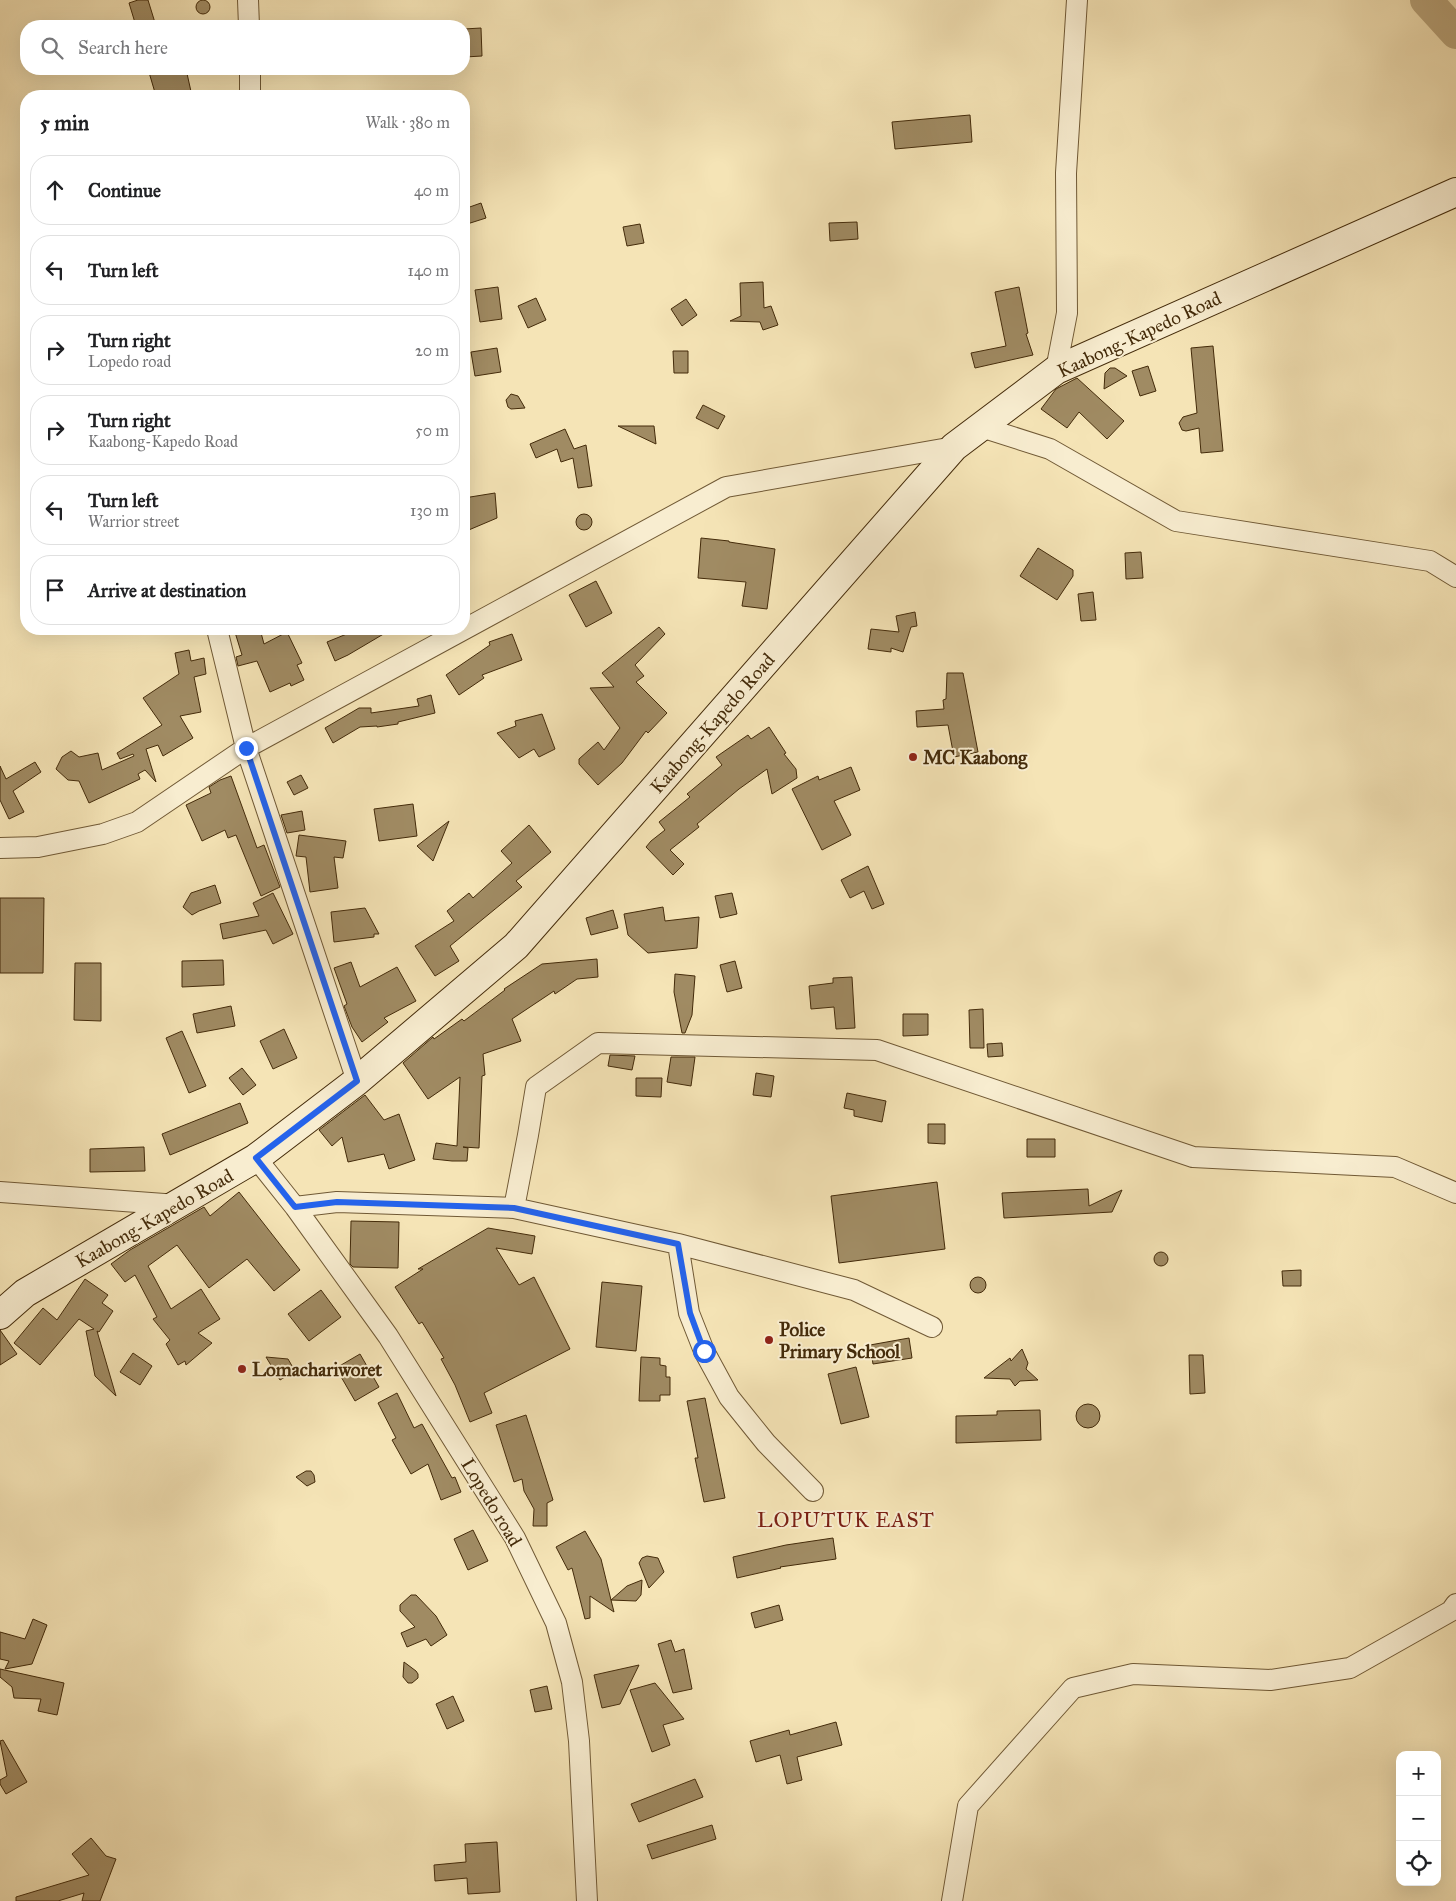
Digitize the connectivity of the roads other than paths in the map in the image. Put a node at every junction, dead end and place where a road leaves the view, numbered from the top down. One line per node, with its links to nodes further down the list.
1 (248, 0): 3 (street)
2 (1078, 0): 7 (street)
3 (249, 20)
4 (250, 75): 5 (street)
5 (250, 90)
6 (1456, 192): 7 (main road, Kaabong-Kapedo Road)
7 (1056, 370): 8 (main road, Kaabong-Kapedo Road)
8 (981, 427): 9 (main road, Kaabong-Kapedo Road); 10 (street)
9 (954, 447): 11 (street); 16 (main road, Kaabong-Kapedo Road)
10 (1456, 577)
11 (470, 626)
12 (218, 635): 14 (street)
13 (454, 635): 14 (street)
14 (246, 748): 15 (street); 16 (street)
15 (0, 848)
16 (357, 1081): 17 (main road, Kaabong-Kapedo Road)
17 (256, 1158): 20 (main road, Kaabong-Kapedo Road); 21 (street, Lopedo road)
18 (0, 1192): 20 (street)
19 (1456, 1193): 22 (street)
20 (178, 1205): 24 (main road, Kaabong-Kapedo Road)
21 (295, 1207): 22 (street); 28 (street, Lopedo road)
22 (514, 1208): 23 (street)
23 (678, 1244): 25 (street); 26 (street)
24 (0, 1315)
25 (932, 1327)
26 (813, 1491)
27 (1456, 1604): 29 (street)
28 (586, 1901)
29 (952, 1901)

